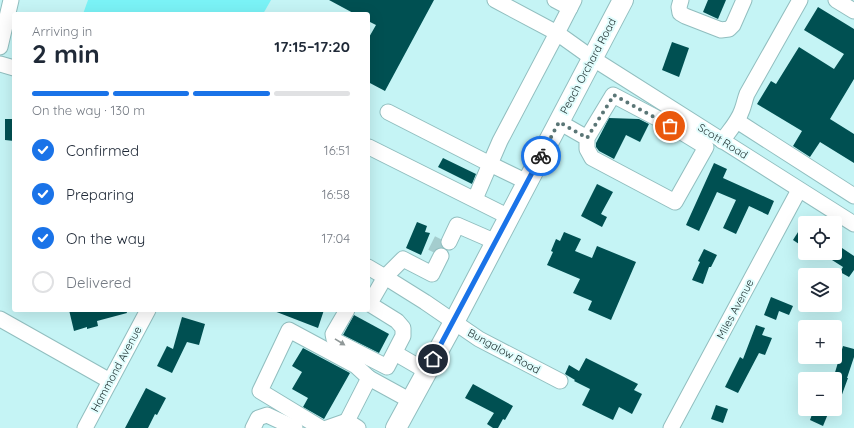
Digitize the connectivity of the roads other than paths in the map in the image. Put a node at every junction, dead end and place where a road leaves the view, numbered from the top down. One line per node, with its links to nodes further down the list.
1 (11, 0): 12 (street)
2 (496, 0): 11 (street, Scott Road)
3 (555, 0): 9 (street)
4 (623, 0): 13 (main road, Peach Orchard Road)
5 (681, 0): 6 (street)
6 (744, 0)
7 (800, 0): 18 (street)
8 (836, 0): 10 (street)
9 (572, 4): 11 (street)
10 (854, 10)
11 (557, 33): 13 (street, Scott Road); 24 (street)
12 (0, 47)
13 (592, 58): 17 (street, Scott Road); 19 (main road, Peach Orchard Road)
14 (0, 64): 15 (street)
15 (12, 67)
16 (388, 112): 24 (street)
17 (677, 112): 20 (street); 22 (street, Scott Road)
18 (737, 121): 22 (street); 27 (street)
19 (559, 122): 21 (street); 25 (main road, Peach Orchard Road)
20 (670, 126): 21 (street); 21 (street)
21 (587, 138)
22 (722, 141): 26 (street, Scott Road)
23 (370, 147): 28 (street)
24 (490, 164): 25 (street); 28 (street)
25 (527, 182): 29 (main road, Peach Orchard Road)
26 (799, 190): 30 (street, Scott Road); 56 (street, Miles Avenue)
27 (854, 197): 30 (street)
28 (475, 199): 29 (street)
29 (509, 217): 32 (main road, Peach Orchard Road)
30 (848, 220)
31 (445, 241): 32 (street)
32 (496, 242): 41 (main road, Peach Orchard Road)
33 (438, 255): 35 (street)
34 (370, 268): 35 (street, Bungalow Road)
35 (385, 276): 36 (street); 41 (street, Bungalow Road)
36 (370, 301)
37 (370, 304): 42 (street)
38 (147, 312): 45 (street, Hammond Avenue)
39 (346, 312): 42 (street, one-way to 42)
40 (0, 319): 45 (street)
41 (454, 322): 43 (main road, Peach Orchard Road); 46 (street, Bungalow Road)
42 (395, 353): 43 (street)
43 (426, 371): 47 (main road, Peach Orchard Road)
44 (369, 378): 47 (street); 49 (street); 53 (street)
45 (110, 381): 50 (street, Hammond Avenue)
46 (560, 381)
47 (411, 400): 55 (main road, Peach Orchard Road)
48 (271, 422): 51 (street); 52 (street)
49 (353, 425): 54 (street)
50 (85, 428)
51 (252, 428)
52 (295, 428)
53 (321, 428)
54 (327, 428)
55 (396, 428)
56 (671, 428)

